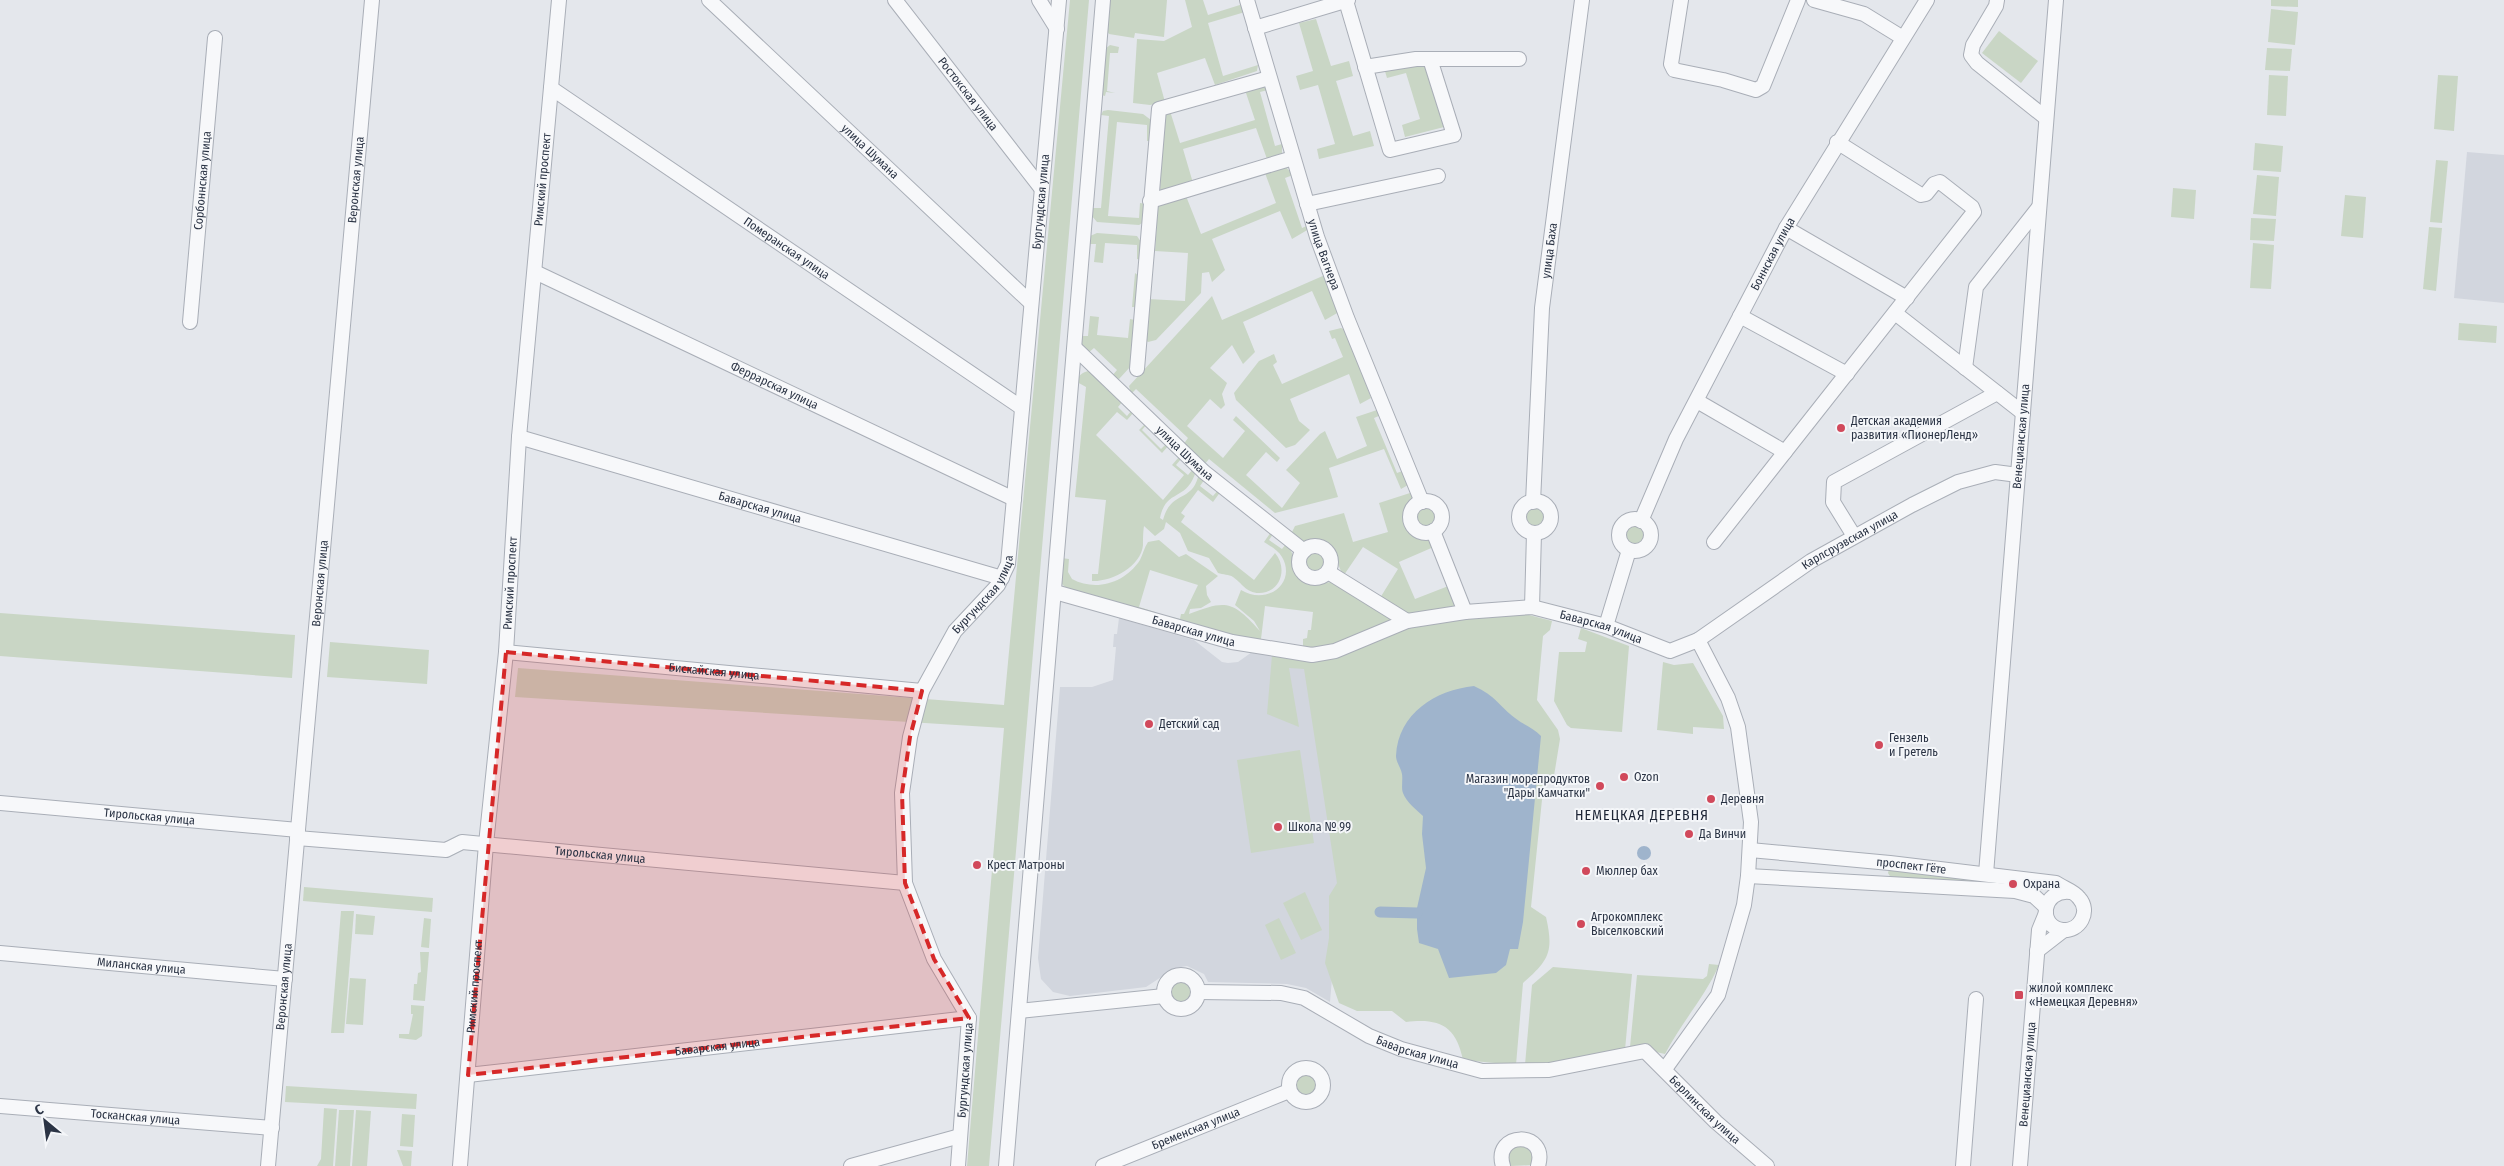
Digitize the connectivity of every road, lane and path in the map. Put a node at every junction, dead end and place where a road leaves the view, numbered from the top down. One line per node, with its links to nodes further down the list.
1 (372, 0): 73 (street, Веронская улица)
2 (559, 0): 25 (street, Римский проспект)
3 (709, 0): 37 (street, улица Шумана)
4 (896, 0): 30 (street, Ростокская улица)
5 (1039, 0): 18 (street)
6 (1059, 0): 18 (street, Бургундская улица)
7 (1103, 0): 41 (street)
8 (1247, 0): 17 (street, улица Вагнера)
9 (1347, 0): 17 (street); 23 (street)
10 (1582, 0): 54 (street, улица Баха)
11 (1681, 0): 12 (street)
12 (1798, 0)
13 (1814, 0): 20 (street)
14 (1926, 0): 20 (street, Боннская улица)
15 (1997, 0): 26 (street)
16 (2056, 0): 26 (street, Венецианская улица)
17 (1255, 28): 24 (street, улица Вагнера)
18 (1057, 29): 30 (street, Бургундская улица)
19 (215, 38): 40 (street, Сорбоннская улица)
20 (1903, 38): 27 (street, Боннская улица)
21 (1430, 59): 22 (street); 23 (street); 23 (street)
22 (1519, 59)
23 (1365, 67)
24 (1269, 78): 28 (street, улица Вагнера); 31 (street)
25 (551, 88): 35 (street, Римский проспект); 47 (street, Померанская улица)
26 (2046, 118): 33 (street, Венецианская улица)
27 (1838, 142): 34 (street, Боннская улица); 36 (street)
28 (1293, 158): 31 (street); 32 (street, улица Вагнера)
29 (1438, 176): 32 (street)
30 (1041, 188): 37 (street, Бургундская улица)
31 (1150, 201): 43 (street)
32 (1307, 204): 53 (street, улица Вагнера)
33 (2039, 207): 42 (street); 48 (street, Венецианская улица)
34 (1786, 228): 36 (street); 39 (street, Боннская улица)
35 (534, 272): 49 (street, Римский проспект); 52 (street, Феррарская улица)
36 (1907, 298): 38 (street)
37 (1031, 303): 47 (street, Бургундская улица)
38 (1895, 314): 42 (street); 44 (street)
39 (1740, 316): 44 (street); 46 (street, Боннская улица)
40 (190, 322)
41 (1075, 348): 61 (street, улица Шумана); 64 (street)
42 (1965, 368): 45 (street)
43 (1137, 369)
44 (1847, 374): 50 (street)
45 (1997, 393): 48 (street); 58 (street)
46 (1697, 401): 50 (street); 55 (street, Боннская улица)
47 (1022, 408): 52 (street, Бургундская улица)
48 (2023, 413): 51 (street, Венецианская улица)
49 (519, 437): 63 (street, Баварская улица); 70 (street, Римский проспект)
50 (1785, 452): 59 (street)
51 (2018, 475): 58 (street, Карлсруэвская улица); 76 (street, Венецианская улица)
52 (1014, 499): 63 (street, Бургундская улица)
53 (1422, 502): 56 (street); 56 (street)
54 (1533, 502): 57 (street); 57 (street)
55 (1641, 521): 60 (street); 60 (street)
56 (1433, 531): 66 (street)
57 (1534, 533): 65 (street)
58 (1854, 536): 69 (street, Карлсруэвская улица)
59 (1714, 542)
60 (1629, 550): 68 (street)
61 (1304, 551): 62 (street); 62 (street)
62 (1328, 572): 67 (street)
63 (1002, 578): 71 (street, Бургундская улица)
64 (1055, 592): 67 (street, Баварская улица); 88 (street)
65 (1532, 607): 66 (street, Баварская улица); 68 (street, Баварская улица)
66 (1465, 612): 67 (street, Баварская улица)
67 (1407, 621)
68 (1606, 626): 69 (street, Баварская улица)
69 (1698, 640): 75 (street)
70 (506, 652): 71 (street, Бискайская улица); 74 (street, Римский проспект)
71 (922, 691): 78 (street, Бургундская улица)
72 (0, 803): 73 (street, Тирольская улица)
73 (298, 834): 74 (street, Тирольская улица); 84 (street, Веронская улица)
74 (486, 844): 78 (street, Тирольская улица); 92 (street, Римский проспект)
75 (1750, 850): 76 (street, проспект Гёте); 77 (street)
76 (1986, 874): 79 (street, проспект Гёте)
77 (1748, 876): 80 (street, проспект Гёте); 91 (street)
78 (905, 883): 89 (street, Бургундская улица)
79 (2070, 892): 80 (street); 81 (street)
80 (2047, 907): 81 (street); 82 (street, Венецианская улица)
81 (2064, 930): 82 (street)
82 (2037, 951): 107 (street, Венецианская улица)
83 (0, 953): 84 (street, Миланская улица)
84 (285, 979): 95 (street, Веронская улица)
85 (1199, 992): 86 (street); 86 (street); 90 (street, Баварская улица)
86 (1164, 996): 88 (street)
87 (1976, 1000): 106 (street)
88 (1019, 1011): 101 (street)
89 (969, 1018): 92 (street, Баварская улица); 96 (street, Бургундская улица)
90 (1645, 1051): 91 (street, Берлинская улица)
91 (1665, 1069): 105 (street, Берлинская улица)
92 (468, 1075): 98 (street, Римский проспект)
93 (1290, 1091): 102 (street, Бременская улица)
94 (0, 1106): 95 (street, Тосканская улица)
95 (272, 1128): 97 (street, Веронская улица)
96 (960, 1136): 99 (street); 100 (street, Бургундская улица)
97 (268, 1166)
98 (460, 1166)
99 (851, 1166)
100 (958, 1166)
101 (1006, 1166)
102 (1103, 1166)
103 (1503, 1166): 104 (street)
104 (1538, 1166)
105 (1767, 1166)
106 (1963, 1166)
107 (2020, 1166)

